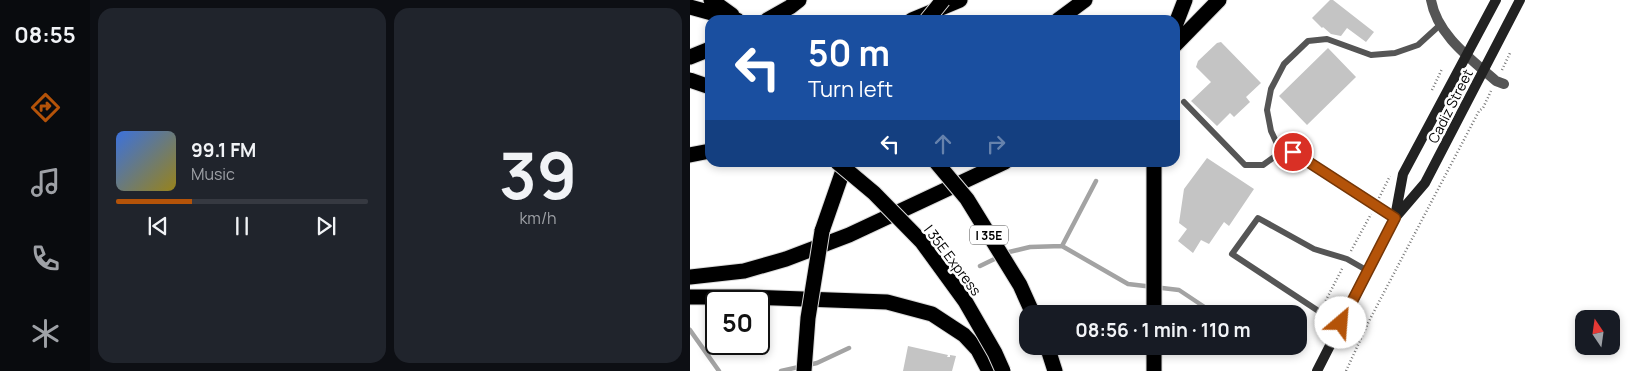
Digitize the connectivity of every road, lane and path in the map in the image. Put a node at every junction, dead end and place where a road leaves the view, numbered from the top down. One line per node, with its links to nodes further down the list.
1 (712, 0): 13 (highway)
2 (799, 0): 14 (highway)
3 (943, 0): 16 (highway, bridge)
4 (960, 0): 15 (highway)
5 (1085, 0): 17 (highway)
6 (1185, 0): 18 (highway)
7 (1219, 0): 20 (highway)
8 (1431, 0): 19 (street)
9 (1496, 0): 22 (main road, Cadiz Street)
10 (1520, 0): 25 (main road, Cadiz Street)
11 (690, 7): 12 (highway)
12 (720, 15)
13 (732, 15)
14 (776, 15)
15 (924, 15)
16 (931, 15)
17 (1065, 15)
18 (1179, 15)
19 (1440, 25): 22 (street); 33 (lane)
20 (1180, 40)
21 (705, 51): 23 (highway)
22 (1467, 54): 25 (street); 43 (main road, Cadiz Street)
23 (690, 57)
24 (1442, 69): 30 (path)
25 (1484, 70): 28 (street); 43 (main road, Cadiz Street)
26 (705, 80): 27 (highway)
27 (690, 81): 29 (highway, bridge)
28 (1504, 84)
29 (705, 86)
30 (1428, 98)
31 (1184, 102): 33 (lane)
32 (1483, 108): 60 (path)
33 (1282, 152): 42 (lane)
34 (705, 153): 35 (highway)
35 (690, 155)
36 (843, 167): 56 (highway, I 35E Express, bridge)
37 (844, 167): 54 (highway, bridge)
38 (940, 167): 48 (highway, I 35E, bridge)
39 (994, 167): 46 (highway)
40 (1154, 167): 49 (highway)
41 (1393, 170): 42 (path)
42 (1375, 206): 43 (lane); 44 (path)
43 (1395, 218): 45 (main road, Cadiz Street)
44 (1347, 259): 45 (lane); 50 (path); 50 (lane)
45 (1368, 270): 51 (main road, Cadiz Street)
46 (690, 278)
47 (690, 297): 55 (highway)
48 (1028, 305)
49 (1154, 305)
50 (1320, 312): 51 (lane)
51 (1341, 323): 59 (main road, Cadiz Street)
52 (1050, 355): 57 (highway)
53 (1154, 355): 58 (highway)
54 (804, 371)
55 (989, 371)
56 (1003, 371)
57 (1055, 371)
58 (1154, 371)
59 (1317, 371)
60 (1346, 371)

